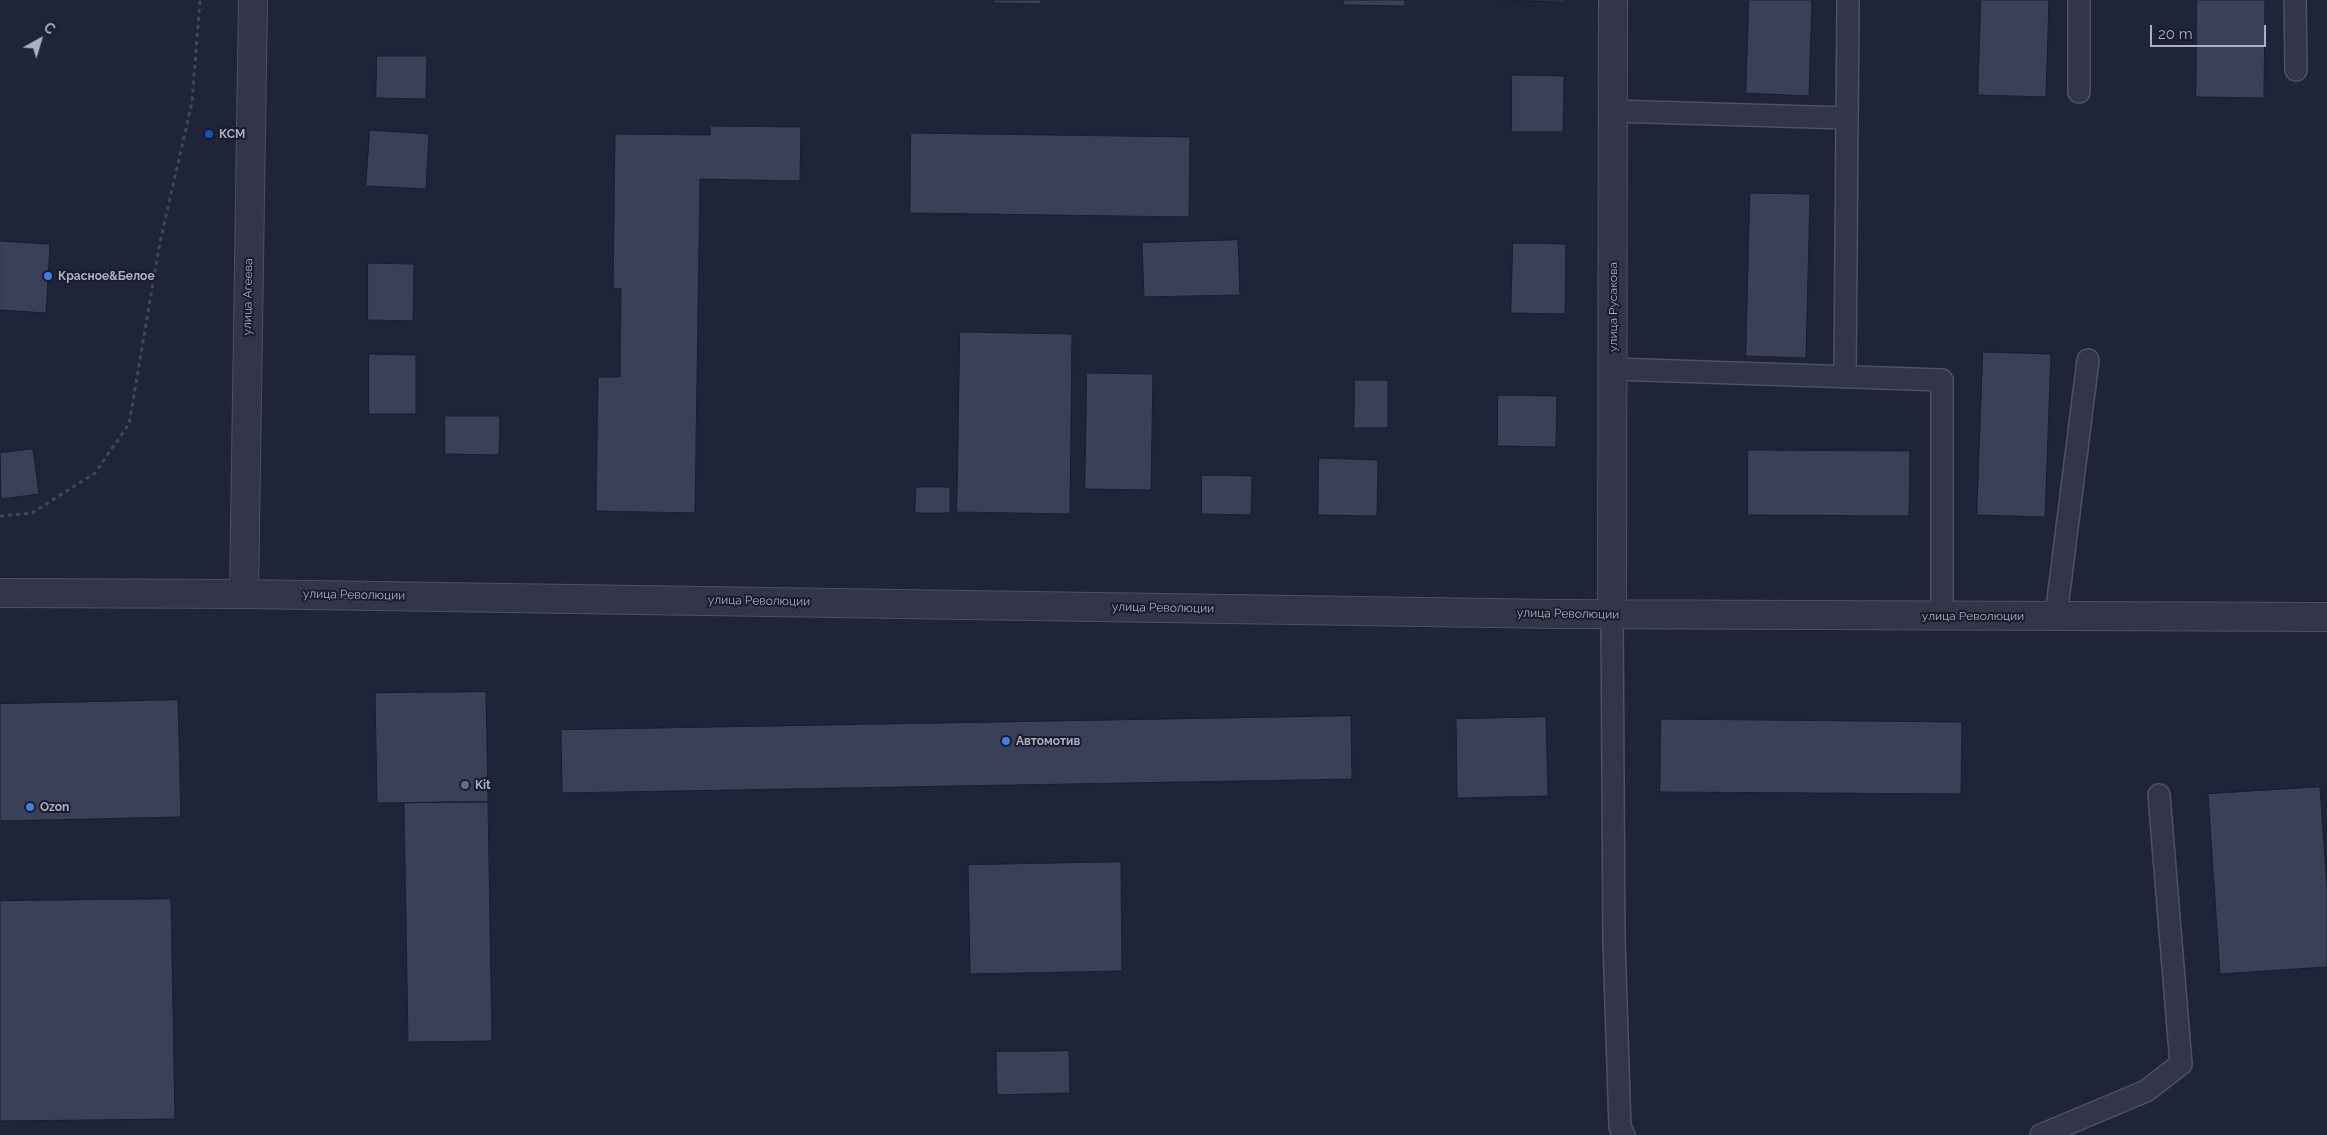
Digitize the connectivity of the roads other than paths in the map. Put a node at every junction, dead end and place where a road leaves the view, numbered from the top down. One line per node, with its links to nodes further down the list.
1 (253, 0): 14 (street, улица Агеева)
2 (1613, 0): 8 (street, улица Русакова)
3 (1848, 0): 9 (lane)
4 (2079, 0): 7 (lane)
5 (2295, 0): 6 (lane)
6 (2296, 70)
7 (2079, 92)
8 (1613, 111): 9 (lane); 11 (street, улица Русакова)
9 (1847, 118): 12 (lane)
10 (2088, 360): 17 (lane)
11 (1614, 369): 12 (lane); 15 (street, улица Русакова)
12 (1845, 377): 16 (lane)
13 (0, 593): 14 (street, улица Революции)
14 (244, 594): 15 (street, улица Революции)
15 (1612, 614): 16 (street, улица Революции); 20 (lane)
16 (1942, 616): 17 (street, улица Революции)
17 (2056, 616): 18 (street, улица Революции)
18 (2327, 617)
19 (2159, 795): 21 (lane)
20 (1624, 1135)
21 (2041, 1135)

